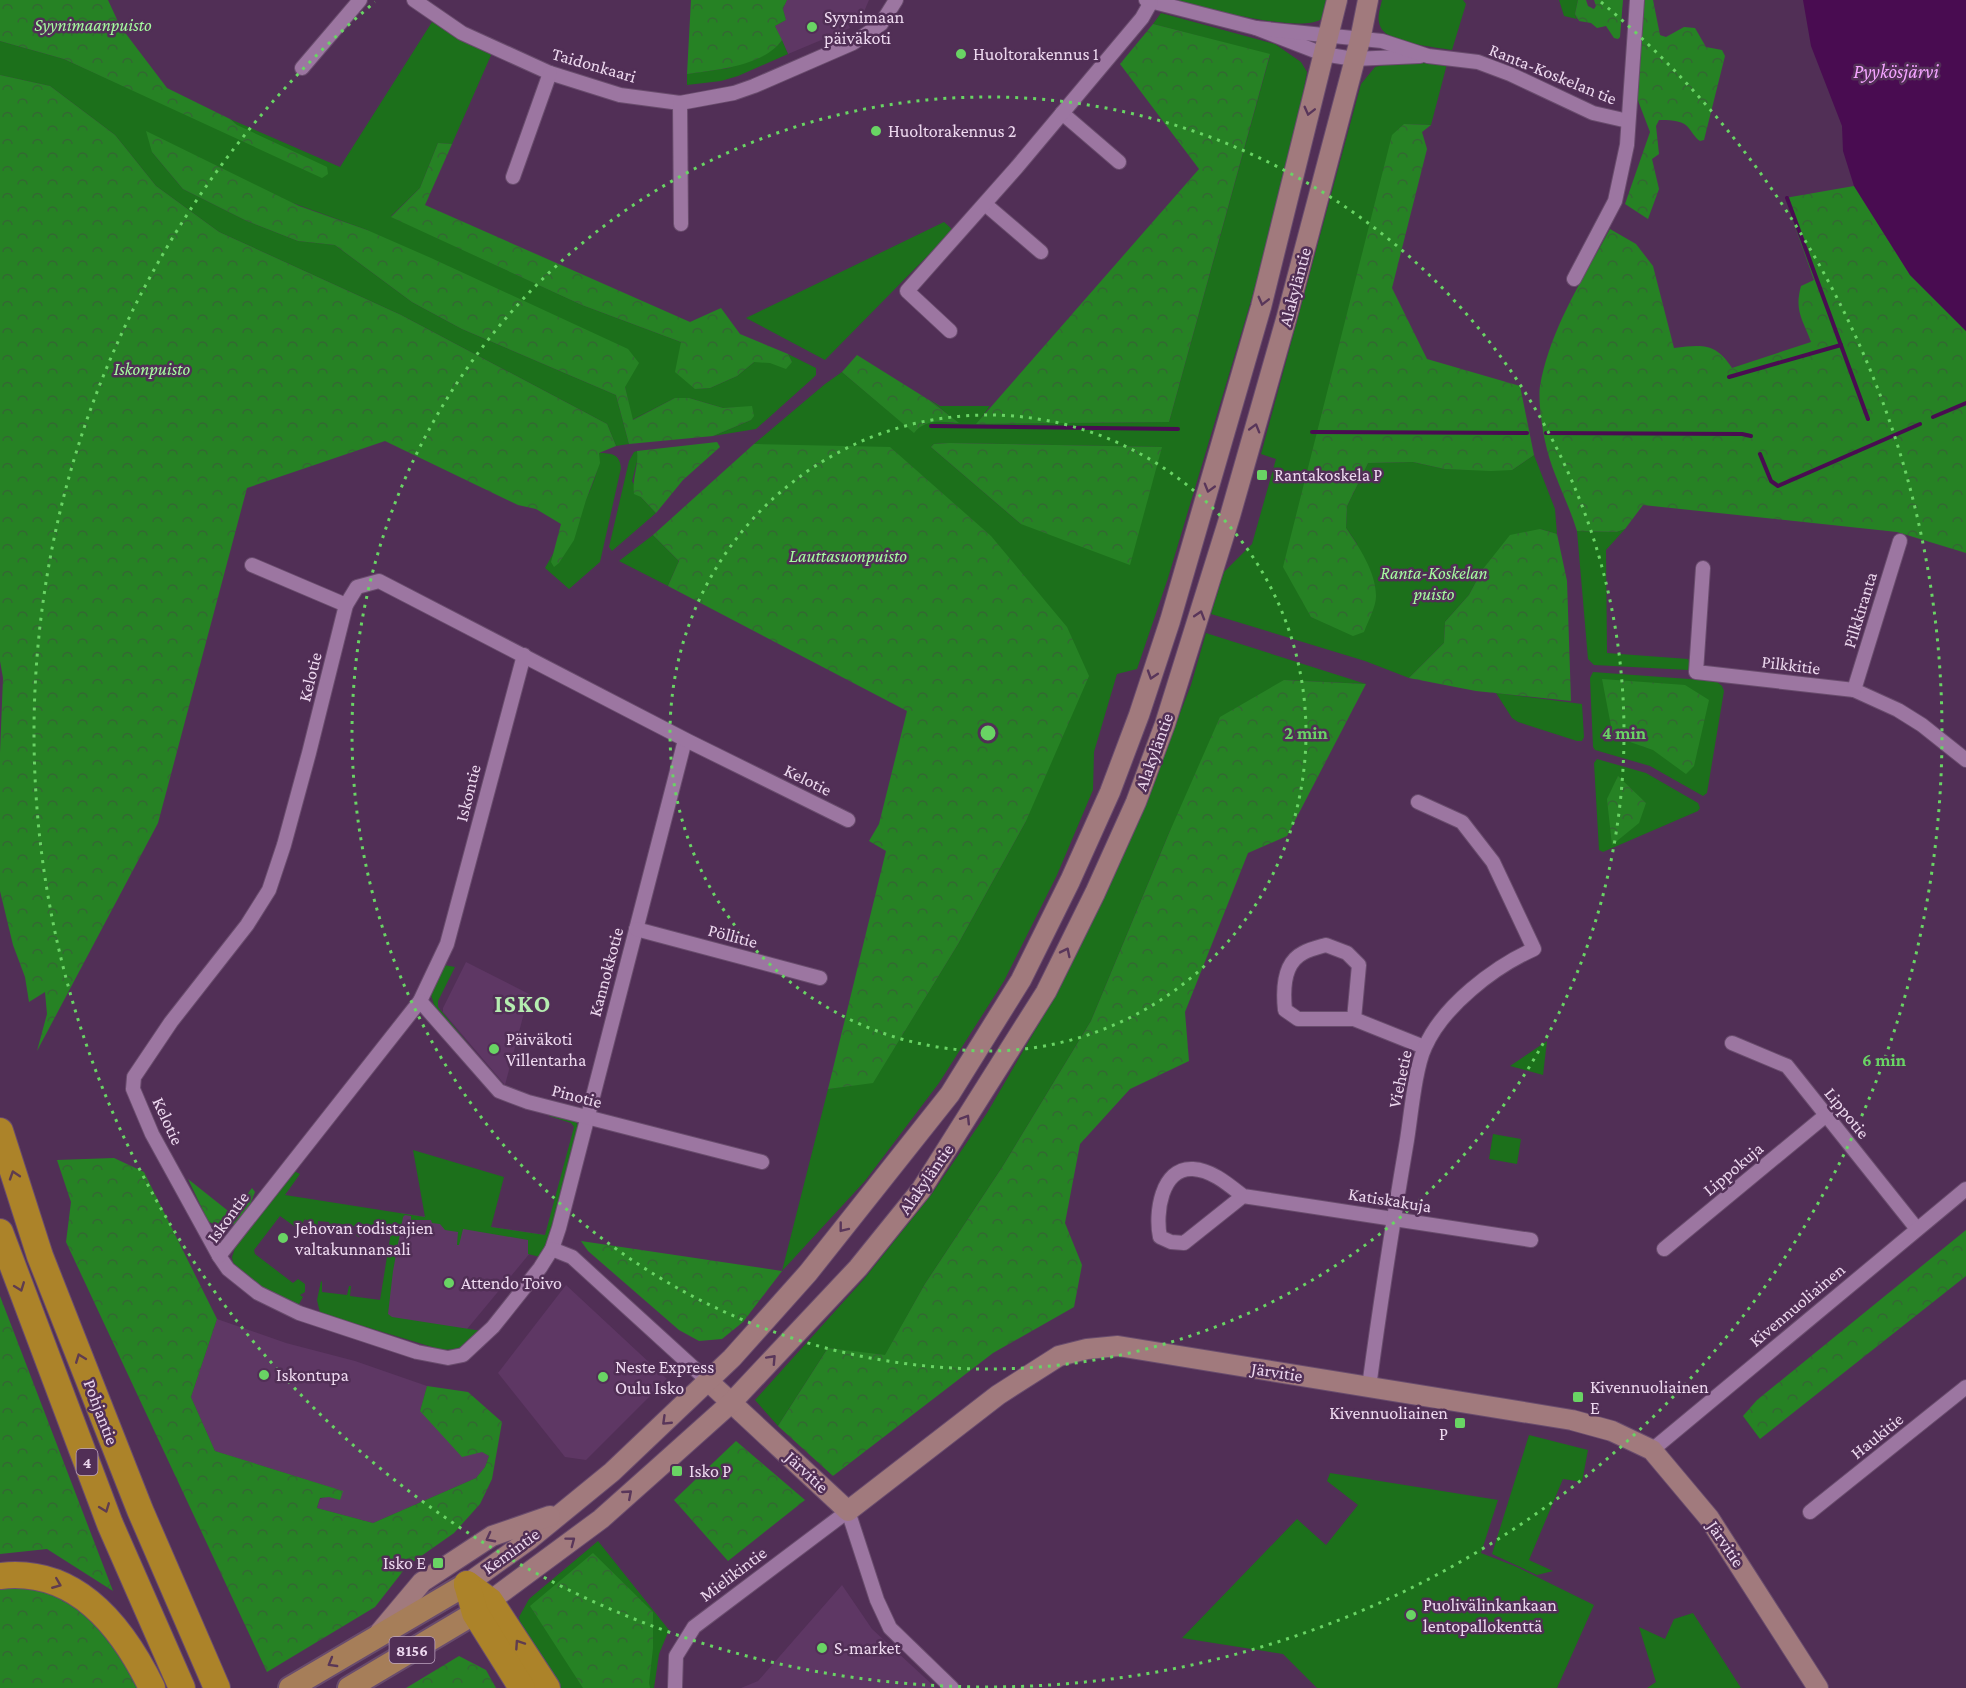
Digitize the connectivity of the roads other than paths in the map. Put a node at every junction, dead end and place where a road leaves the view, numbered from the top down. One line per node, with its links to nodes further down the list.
1 (360, 0): 13 (street)
2 (414, 0): 14 (street, Taidonkaari)
3 (896, 0): 15 (street, Taidonkaari)
4 (1337, 0): 10 (main road, Alakyläntie)
5 (1368, 0): 9 (main road, Alakyläntie)
6 (1637, 0): 17 (street, Ranta-Koskelan tie)
7 (1148, 1): 8 (street); 16 (street)
8 (1256, 28): 10 (street); 10 (street)
9 (1360, 40): 10 (street, Ranta-Koskelan tie); 11 (street, Ranta-Koskelan tie); 12 (main road, Alakyläntie)
10 (1326, 45): 12 (street, Ranta-Koskelan tie); 54 (main road, Alakyläntie, one-way to 54)
11 (1428, 56): 12 (street, Ranta-Koskelan tie); 17 (street, Ranta-Koskelan tie)
12 (1354, 59): 57 (main road, Alakyläntie, one-way to 12)
13 (302, 68)
14 (550, 73): 15 (street, Taidonkaari); 19 (street)
15 (680, 103): 21 (street)
16 (1062, 113): 18 (street); 20 (street)
17 (1628, 121): 23 (street, Ranta-Koskelan tie)
18 (1119, 162)
19 (513, 177)
20 (985, 204): 22 (street); 24 (street)
21 (681, 224)
22 (1041, 252)
23 (1574, 279)
24 (950, 332)
25 (1900, 541): 30 (street, Pilkkiranta)
26 (252, 565): 28 (street)
27 (1703, 568): 30 (street, Pilkkitie)
28 (346, 605): 29 (street, Kelotie); 53 (street, Kelotie)
29 (524, 655): 31 (street, Kelotie); 37 (street, Iskontie)
30 (1854, 690): 32 (street, Pilkkitie)
31 (685, 740): 34 (street, Kelotie); 35 (street, Kannokkotie)
32 (1966, 760)
33 (1418, 801): 40 (street, Viehetie)
34 (848, 820)
35 (636, 929): 36 (street, Pöllitie); 42 (street, Kannokkotie)
36 (820, 978)
37 (420, 1001): 42 (street, Pinotie); 53 (street, Iskontie)
38 (1354, 1020): 38 (street); 40 (street)
39 (1732, 1043): 41 (street, Lippotie)
40 (1424, 1047): 47 (street, Viehetie)
41 (1825, 1116): 48 (street, Lippotie); 52 (street, Lippokuja)
42 (587, 1117): 44 (street, Pinotie); 51 (street, Kannokkotie)
43 (0, 1131): 59 (highway, Pohjantie / 4, one-way to 43)
44 (762, 1162)
45 (1966, 1189): 48 (street, Kivennuoliainen)
46 (1243, 1196): 46 (street, Katiskakuja); 47 (street, Katiskakuja)
47 (1393, 1218): 50 (street, Katiskakuja); 55 (street, Viehetie)
48 (1917, 1228): 58 (street, Kivennuoliainen)
49 (0, 1232): 68 (highway, Pohjantie / 4, one-way to 68)
50 (1531, 1240)
51 (552, 1248): 53 (street, Iskontie); 54 (street)
52 (1664, 1249)
53 (219, 1256)
54 (708, 1381): 57 (main road, Järvitie); 60 (main road, Kemintie, one-way to 60)
55 (1369, 1387): 58 (main road, Järvitie); 61 (main road, Järvitie)
56 (1966, 1387): 62 (street, Haukitie)
57 (732, 1402): 61 (main road, Järvitie); 65 (main road, Kemintie, one-way to 57)
58 (1652, 1450): 77 (main road, Järvitie)
59 (140, 1510): 69 (highway, Pohjantie / 4); 70 (highway)
60 (564, 1511): 64 (main road, Kemintie); 66 (main road, one-way to 66)
61 (848, 1511): 75 (street, Mielikintie); 76 (street)
62 (1810, 1512)
63 (0, 1576): 67 (highway, one-way to 67)
64 (467, 1584): 65 (highway); 66 (main road, Kemintie / 8156)
65 (482, 1607): 72 (main road, Kemintie / 8156); 73 (highway); 74 (highway, one-way to 65)
66 (375, 1638): 71 (main road, Kemintie / 8156, one-way to 71)
67 (152, 1688)
68 (182, 1688)
69 (217, 1688)
70 (234, 1688)
71 (290, 1688)
72 (349, 1688)
73 (522, 1688)
74 (547, 1688)
75 (675, 1688)
76 (952, 1688)
77 (1818, 1688)

